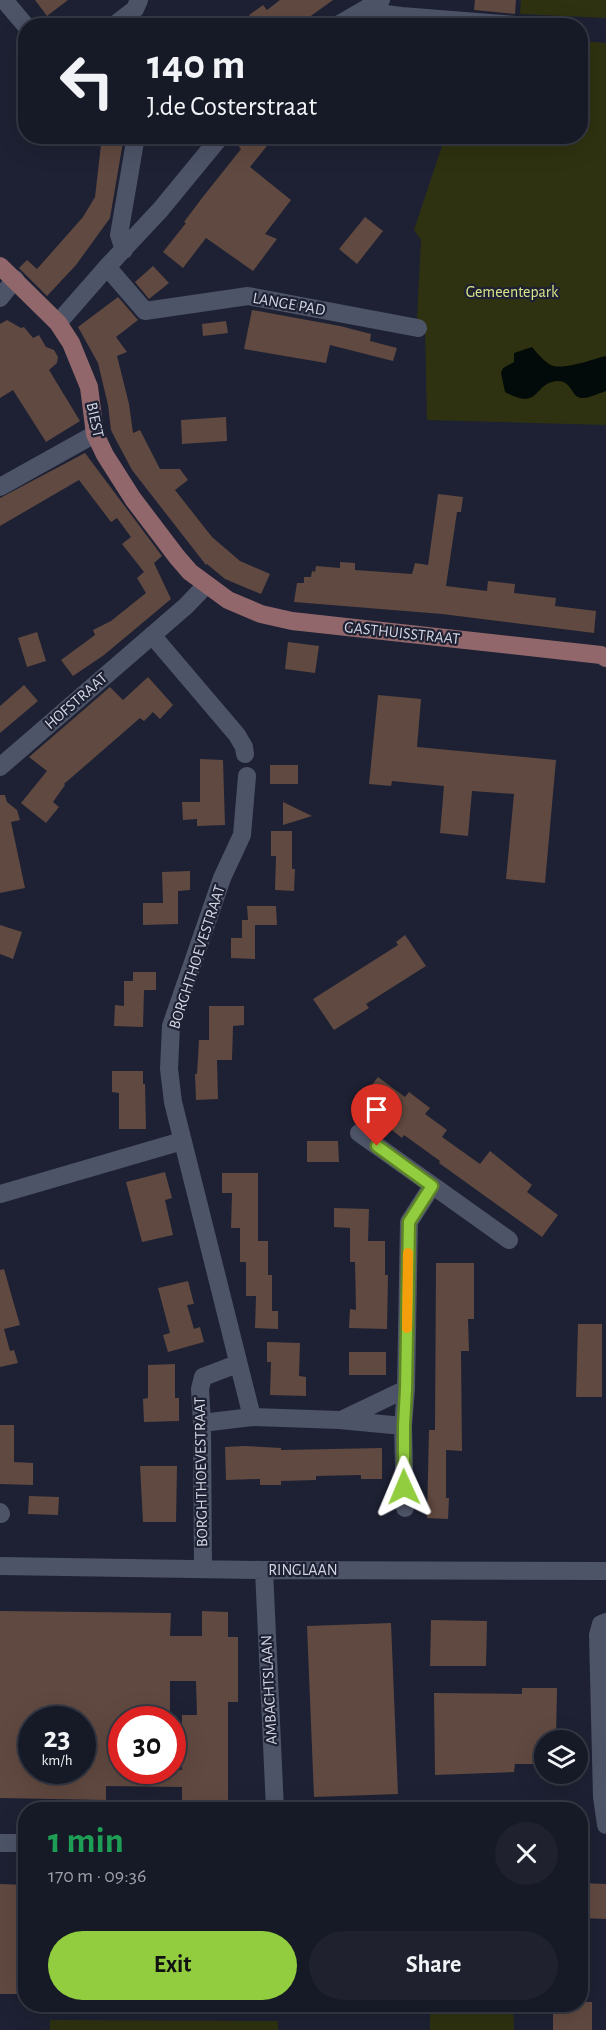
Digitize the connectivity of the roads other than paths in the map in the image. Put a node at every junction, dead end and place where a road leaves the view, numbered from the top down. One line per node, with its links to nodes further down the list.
1 (4, 0): 5 (street)
2 (139, 0): 6 (street)
3 (381, 0): 4 (street)
4 (363, 11): 7 (street); 8 (street)
5 (19, 18)
6 (123, 18)
7 (350, 18)
8 (426, 18)
9 (135, 144): 11 (street)
10 (215, 144): 11 (street)
11 (124, 250): 13 (street)
12 (0, 266): 14 (main road, BIEST)
13 (107, 267): 16 (street); 17 (street, LANGE PAD)
14 (15, 279): 15 (street); 16 (main road, BIEST)
15 (0, 298)
16 (58, 323): 18 (main road, BIEST)
17 (418, 328)
18 (95, 434): 19 (street); 20 (main road, BIEST)
19 (0, 487)
20 (206, 585): 21 (street, HOFSTRAAT); 22 (main road, GASTHUISSTRAAT)
21 (152, 635): 23 (street); 24 (street, HOFSTRAAT)
22 (606, 658)
23 (244, 754)
24 (0, 767)
25 (247, 776): 27 (street, BORGHTHOEVESTRAAT)
26 (358, 1133): 28 (street)
27 (182, 1141): 29 (street); 31 (street, BORGHTHOEVESTRAAT)
28 (432, 1186): 30 (street); 32 (street)
29 (0, 1194)
30 (509, 1240)
31 (237, 1364): 33 (street, BORGHTHOEVESTRAAT); 35 (street, BORGHTHOEVESTRAAT)
32 (406, 1389): 34 (street); 36 (street)
33 (252, 1417): 34 (street); 35 (street)
34 (339, 1420): 36 (street)
35 (202, 1423): 39 (street, BORGHTHOEVESTRAAT)
36 (404, 1426): 37 (street)
37 (405, 1508)
38 (0, 1566): 39 (street, RINGLAAN)
39 (203, 1569): 40 (street, RINGLAAN)
40 (264, 1570): 41 (street, RINGLAAN); 43 (street, AMBACHTSLAAN)
41 (606, 1571)
42 (606, 1622): 44 (street)
43 (275, 1802)
44 (606, 1825)
45 (0, 1843): 46 (street)
46 (18, 1843)

